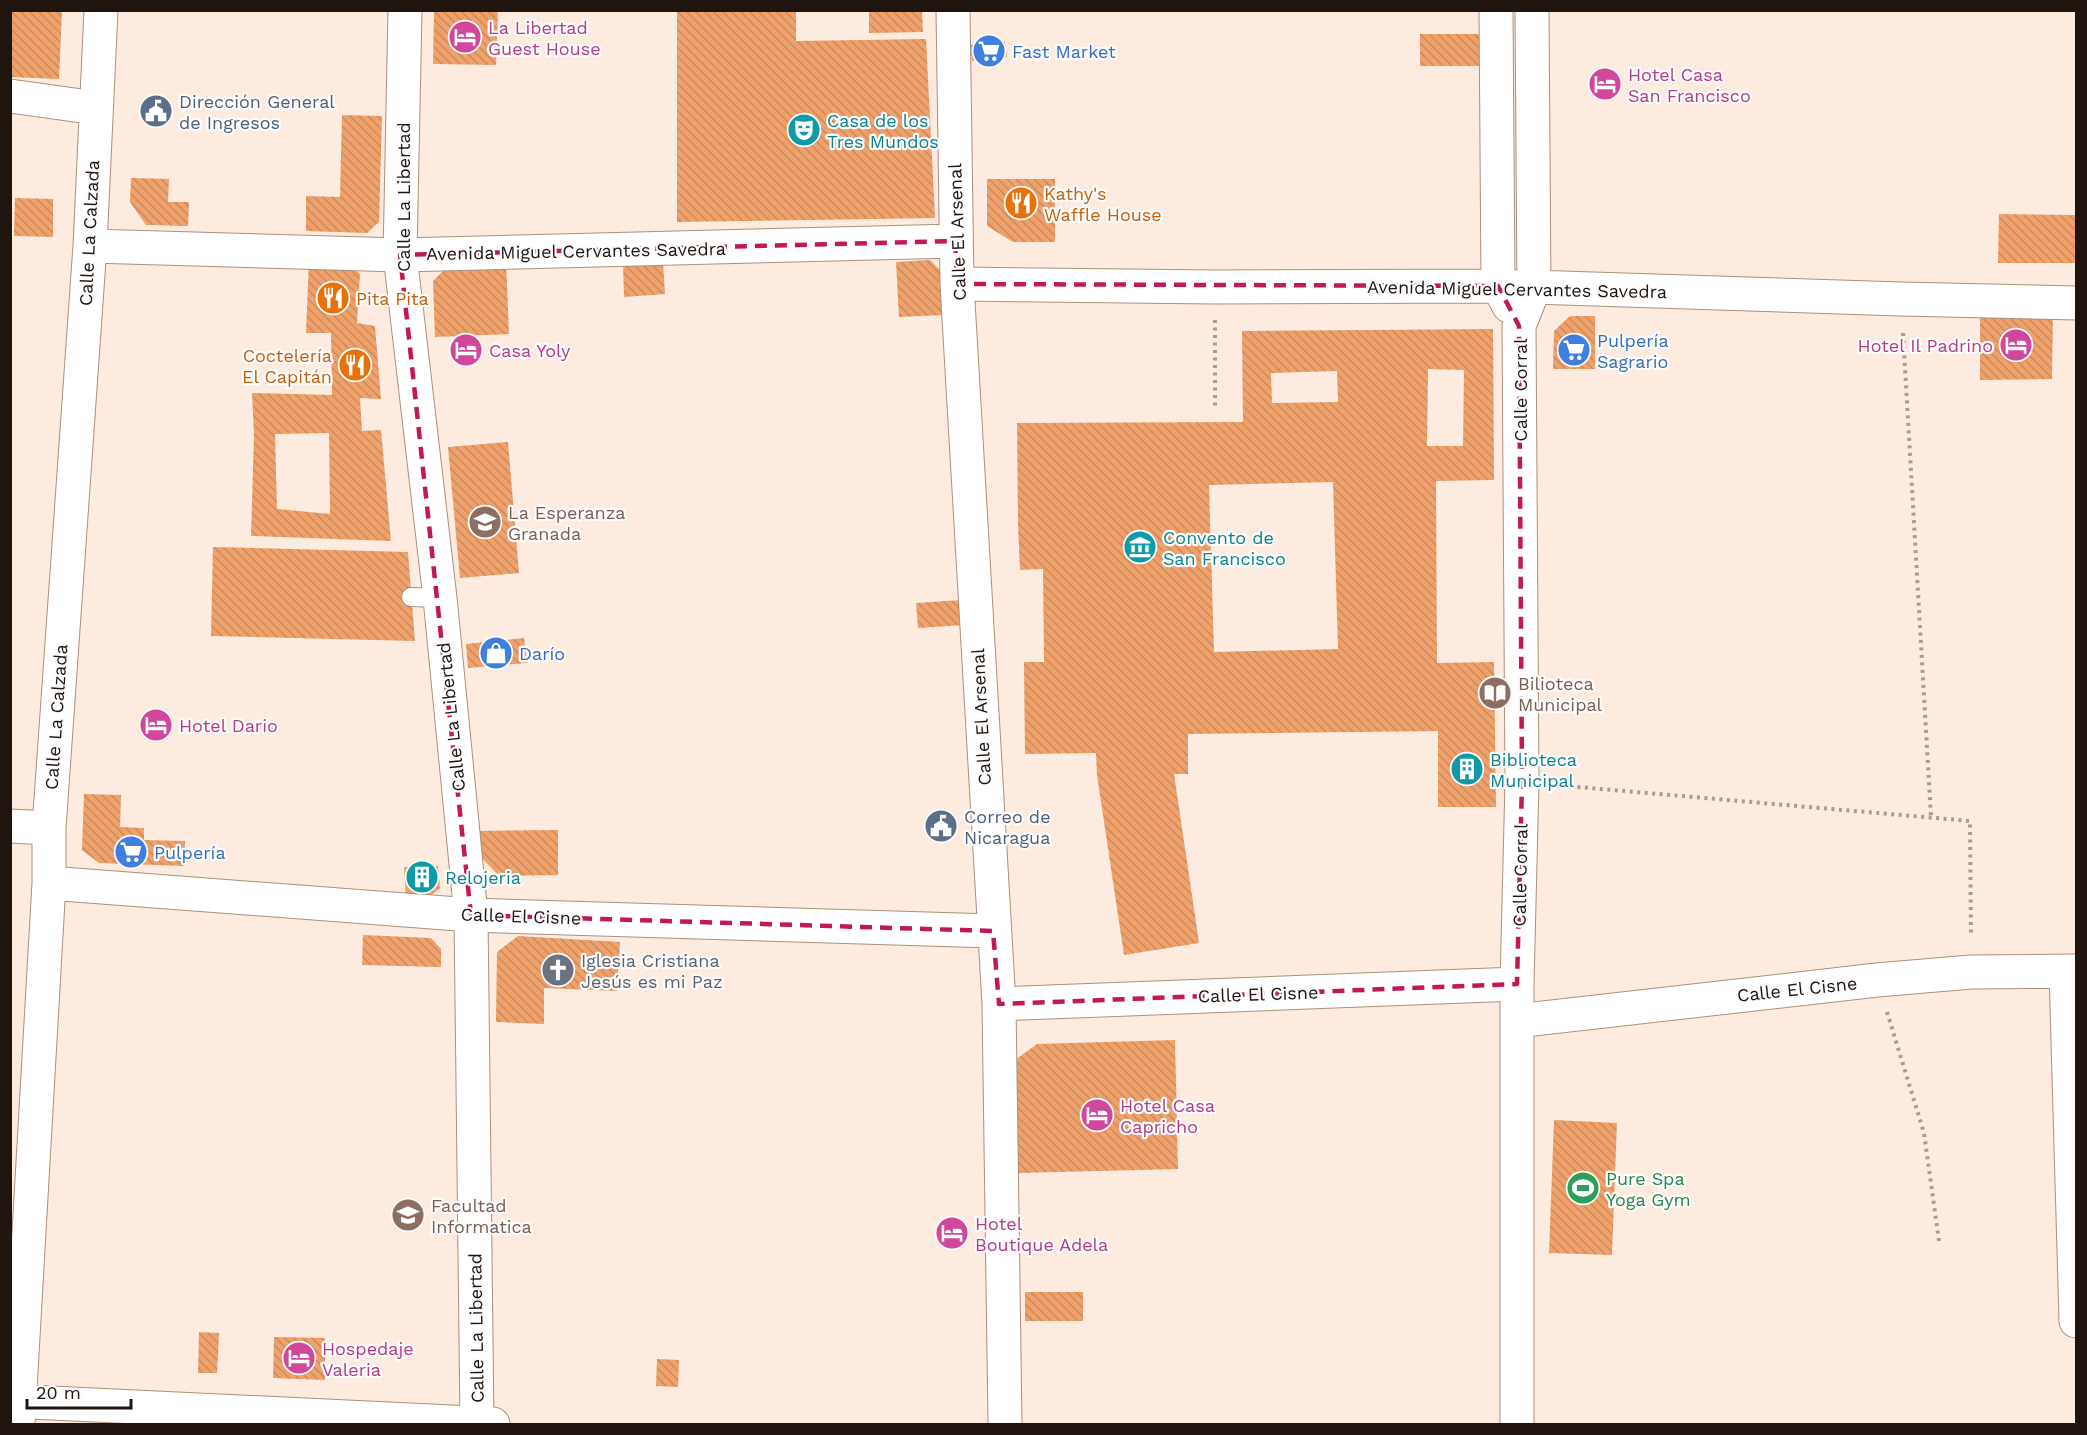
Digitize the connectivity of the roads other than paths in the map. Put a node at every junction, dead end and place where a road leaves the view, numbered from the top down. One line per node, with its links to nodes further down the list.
1 (101, 10): 7 (street, Calle La Calzada)
2 (405, 10): 10 (street, Calle La Libertad)
3 (953, 10): 8 (street, Calle El Arsenal)
4 (1497, 10): 12 (street, Calle Corral)
5 (1532, 10): 13 (street, Calle Corral)
6 (10, 96): 7 (street)
7 (96, 108): 9 (street, Calle La Calzada)
8 (955, 241): 10 (street, Avenida Miguel Cervantes Savedra); 11 (street, Calle El Arsenal)
9 (90, 246): 10 (street, Avenida Miguel Cervantes Savedra); 17 (street, Calle La Calzada)
10 (400, 255): 19 (street, Calle La Libertad)
11 (957, 284): 12 (street, Avenida Miguel Cervantes Savedra); 20 (street, Calle El Arsenal)
12 (1498, 286): 13 (street, Avenida Miguel Cervantes Savedra); 15 (street, Calle Corral)
13 (1534, 288): 14 (street, Avenida Miguel Cervantes Savedra); 15 (street, Calle Corral)
14 (2076, 303)
15 (1519, 327): 22 (street, Calle Corral)
16 (10, 826): 17 (street)
17 (49, 828): 18 (street, Calle La Calzada)
18 (49, 883): 19 (street, Calle El Cisne); 26 (street, Calle La Calzada)
19 (471, 915): 20 (street, Calle El Cisne); 27 (street, Calle La Libertad)
20 (993, 931): 23 (street, Calle El Arsenal)
21 (2071, 971): 24 (street, Calle El Cisne); 25 (street)
22 (1517, 984): 23 (street, Calle El Cisne); 24 (street, Calle Corral)
23 (999, 1004): 29 (street, Calle El Arsenal)
24 (1517, 1020): 30 (street, Calle Corral)
25 (2076, 1321)
26 (16, 1409): 27 (street)
27 (477, 1424): 28 (street)
28 (493, 1425)
29 (1005, 1425)
30 (1517, 1425)

